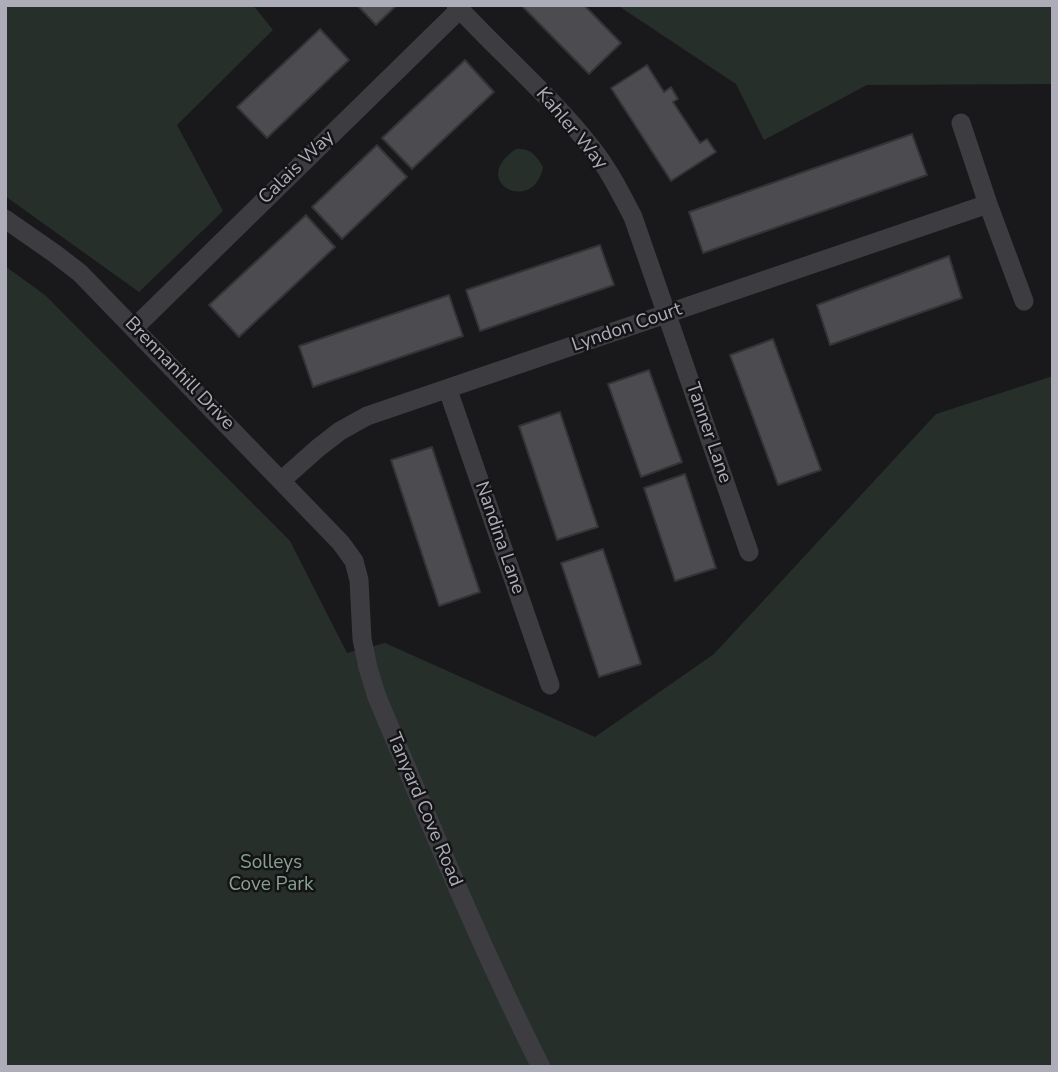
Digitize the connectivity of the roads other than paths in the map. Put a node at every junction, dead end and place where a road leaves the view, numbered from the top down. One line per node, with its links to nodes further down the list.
1 (458, 7): 6 (street, Kahler Way); 7 (street, Calais Way)
2 (961, 123): 3 (street)
3 (988, 204): 5 (street); 6 (street, Lyndon Court)
4 (5, 219): 7 (street, Brennanhill Drive)
5 (1024, 301)
6 (666, 314): 8 (street, Lyndon Court); 11 (street, Tanner Lane)
7 (134, 328): 9 (street, Brennanhill Drive)
8 (448, 390): 9 (street, Lyndon Court); 12 (street, Nandina Lane)
9 (282, 480): 10 (street, Brennanhill Drive)
10 (341, 543): 13 (street, Tanyard Cove Road)
11 (749, 552)
12 (550, 685)
13 (541, 1067)

